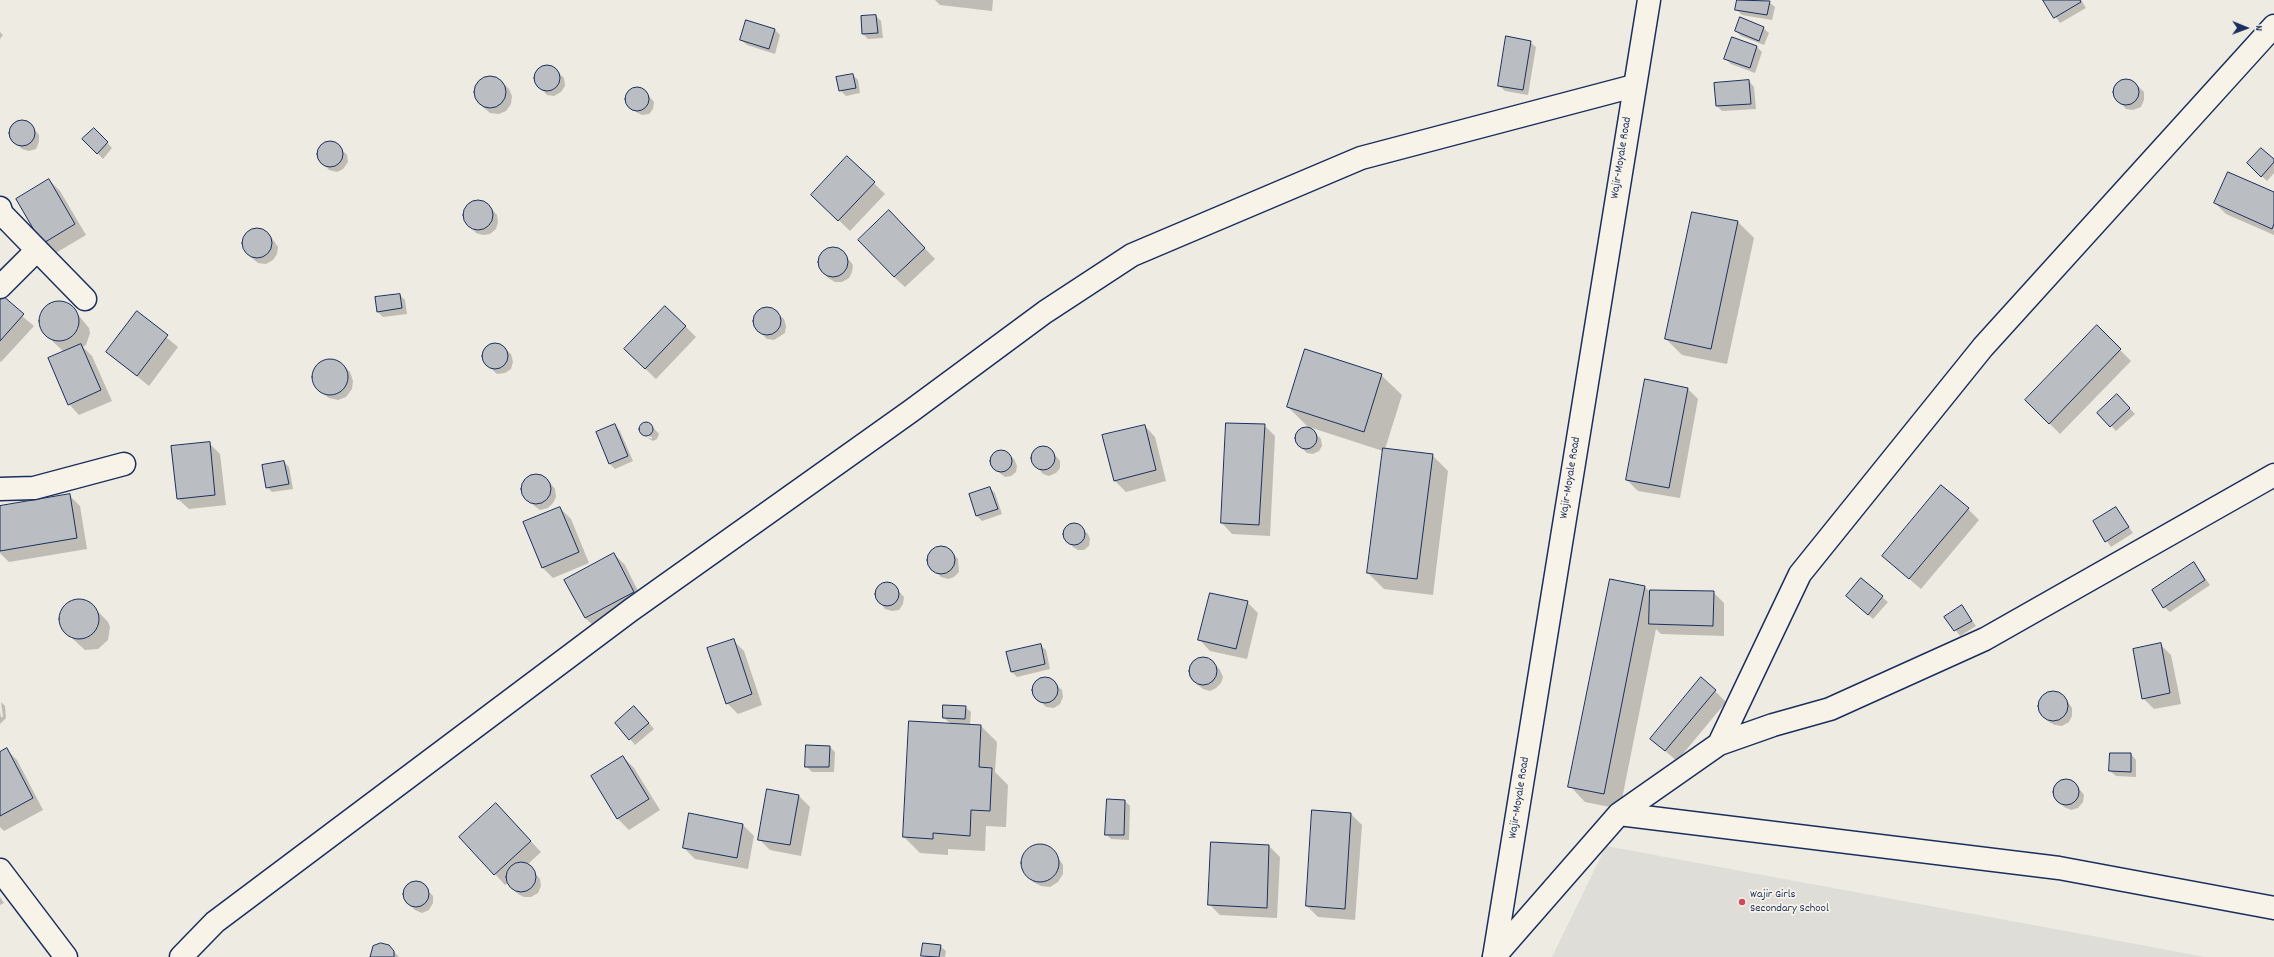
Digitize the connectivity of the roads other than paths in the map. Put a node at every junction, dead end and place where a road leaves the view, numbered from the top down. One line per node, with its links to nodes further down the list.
1 (1649, 0): 3 (street, Wajir-Moyale Road)
2 (2274, 26): 11 (street)
3 (1634, 86): 16 (street); 17 (street, Wajir-Moyale Road)
4 (0, 208): 5 (street)
5 (37, 250): 6 (street); 7 (street)
6 (0, 287)
7 (85, 299)
8 (124, 464): 10 (street)
9 (2274, 475): 11 (street)
10 (0, 489)
11 (1719, 744): 12 (street)
12 (1619, 814): 14 (street); 17 (street)
13 (0, 870): 15 (street)
14 (2274, 908)
15 (66, 957)
16 (181, 957)
17 (1494, 957)

